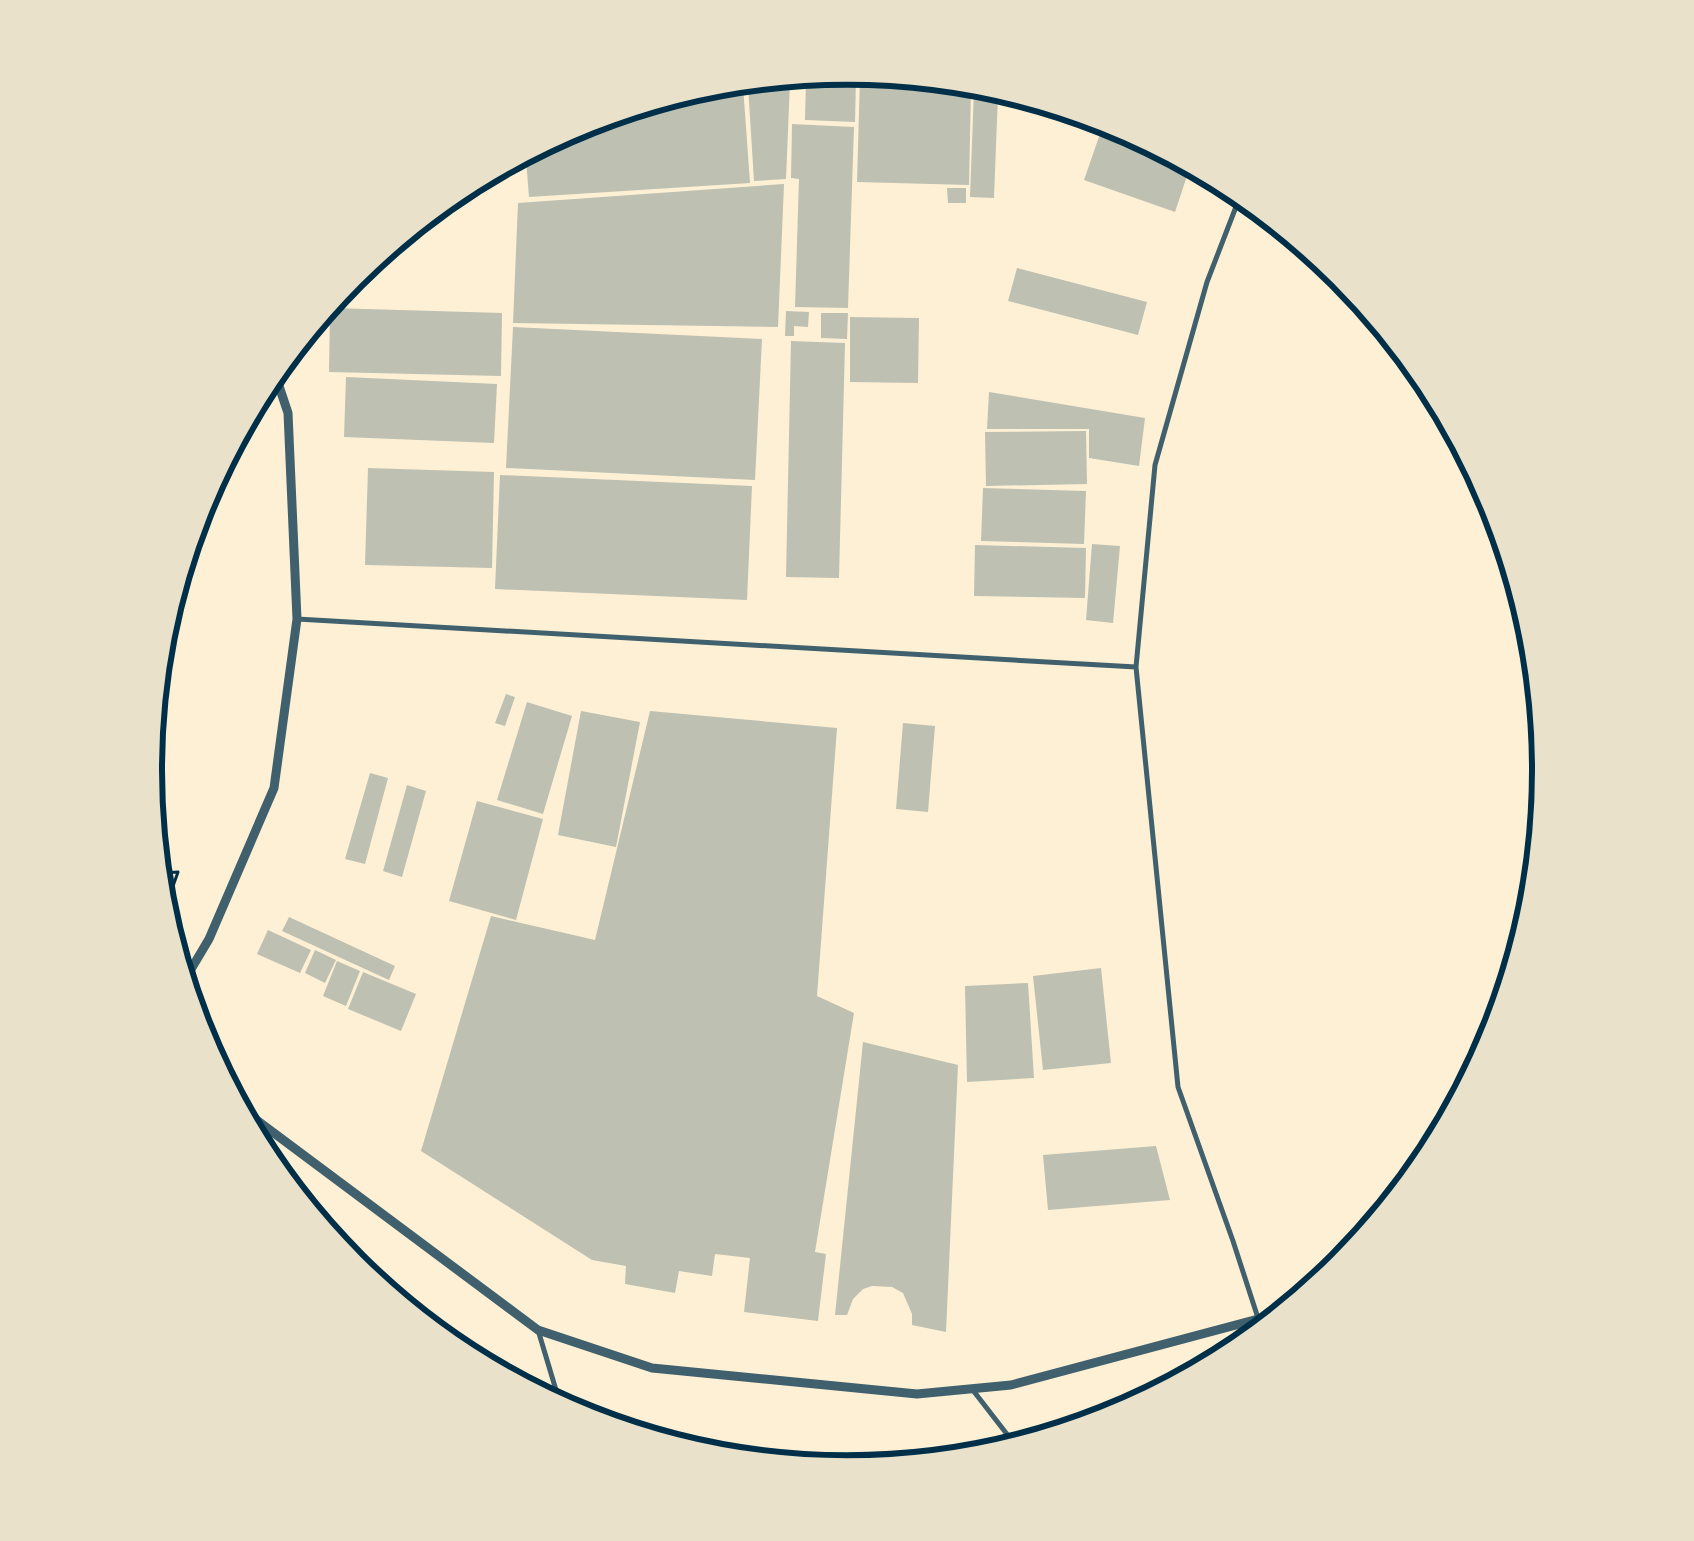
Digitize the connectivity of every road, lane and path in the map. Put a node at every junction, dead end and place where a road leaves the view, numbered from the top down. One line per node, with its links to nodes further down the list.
1 (1236, 207): 4 (street)
2 (279, 387): 3 (street)
3 (297, 619): 4 (street); 7 (street)
4 (1136, 667): 9 (street)
5 (169, 873): 6 (path)
6 (172, 888)
7 (191, 969)
8 (258, 1121): 10 (street)
9 (1258, 1318): 11 (street)
10 (538, 1330): 11 (street); 12 (street)
11 (972, 1389): 13 (street)
12 (555, 1390)
13 (1009, 1437)

